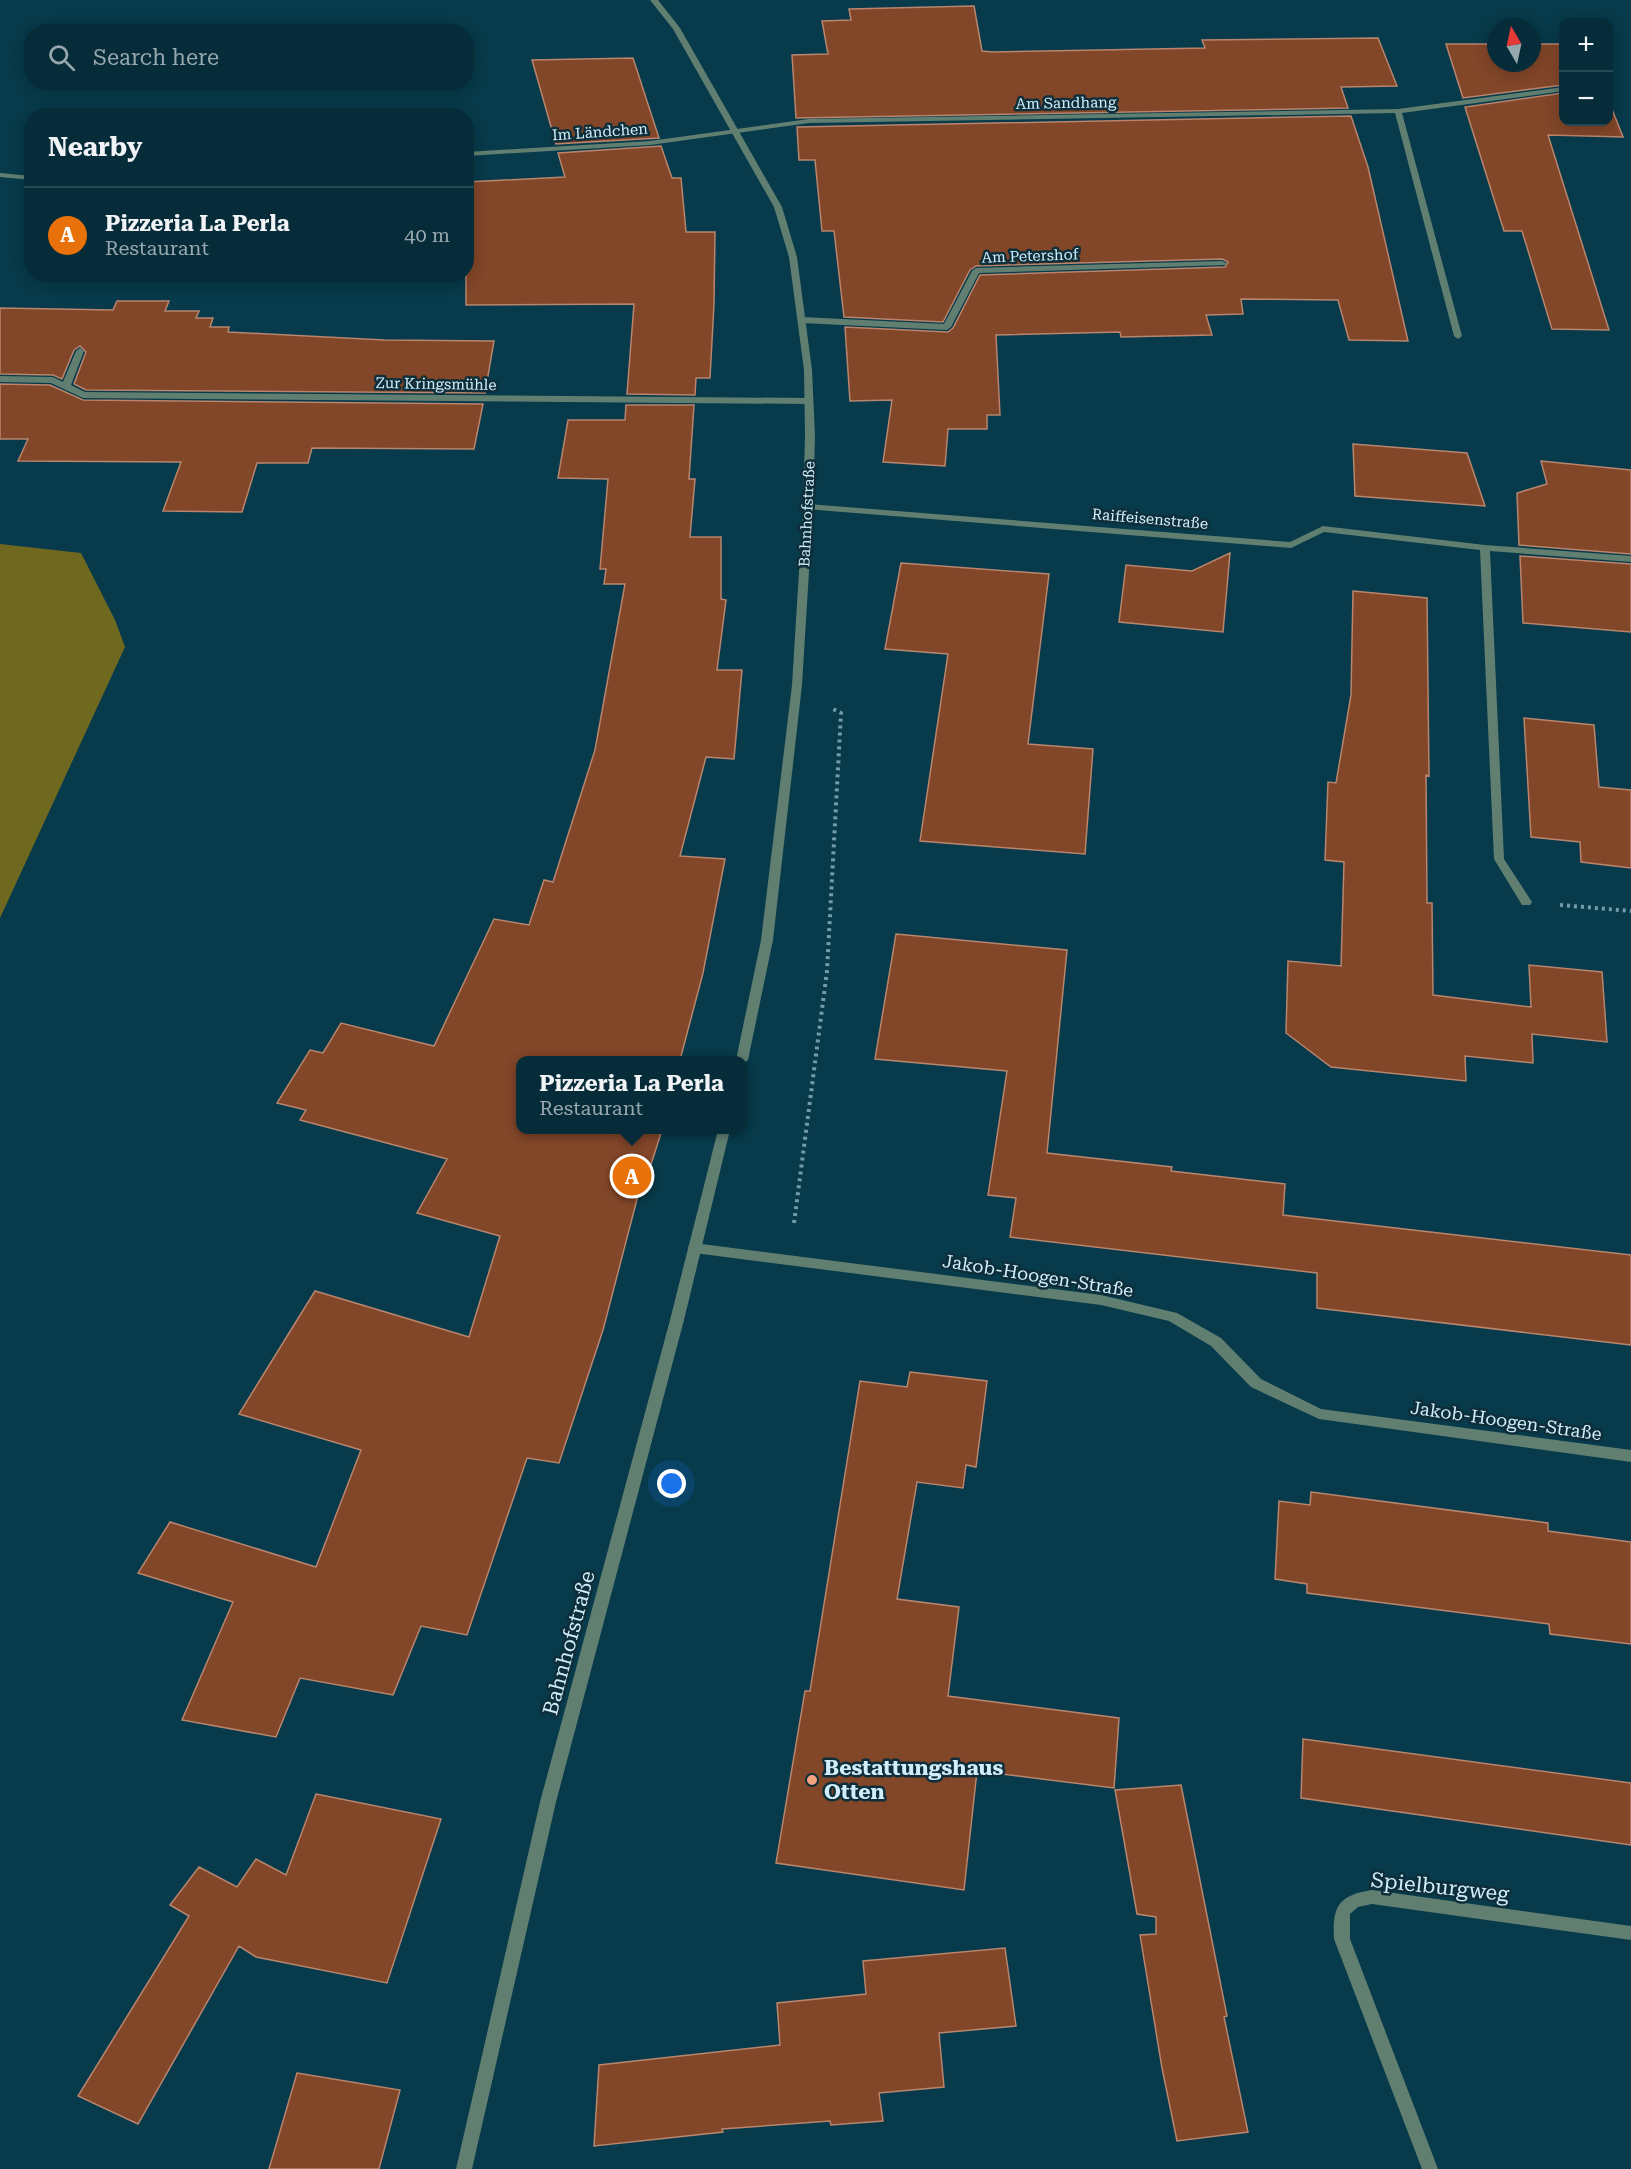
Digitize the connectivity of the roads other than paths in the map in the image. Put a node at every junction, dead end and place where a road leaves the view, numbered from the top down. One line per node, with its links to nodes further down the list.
1 (654, 0): 4 (street, Bahnhofstraße)
2 (1559, 90): 3 (street, Am Sandhang)
3 (1398, 111): 4 (street, Am Sandhang); 10 (street)
4 (735, 131): 5 (street, Im Ländchen); 9 (street, Bahnhofstraße)
5 (474, 154)
6 (0, 175): 7 (street)
7 (24, 177)
8 (1222, 263): 9 (street, Am Petershof)
9 (802, 320): 14 (street, Bahnhofstraße)
10 (1458, 336)
11 (80, 351): 13 (street)
12 (0, 379): 13 (street, Zur Kringsmühle)
13 (66, 386): 14 (street, Zur Kringsmühle)
14 (808, 401): 15 (street, Bahnhofstraße)
15 (808, 507): 16 (street, Raiffeisenstraße); 19 (street, Bahnhofstraße)
16 (1485, 548): 17 (street, Raiffeisenstraße); 18 (street)
17 (1631, 559)
18 (1526, 902)
19 (743, 1056)
20 (723, 1134): 21 (street, Bahnhofstraße)
21 (694, 1248): 22 (street, Jakob-Hoogen-Straße); 24 (street, Bahnhofstraße)
22 (1631, 1456)
23 (1631, 1933): 25 (street, Spielburgweg)
24 (464, 2169)
25 (1430, 2169)

